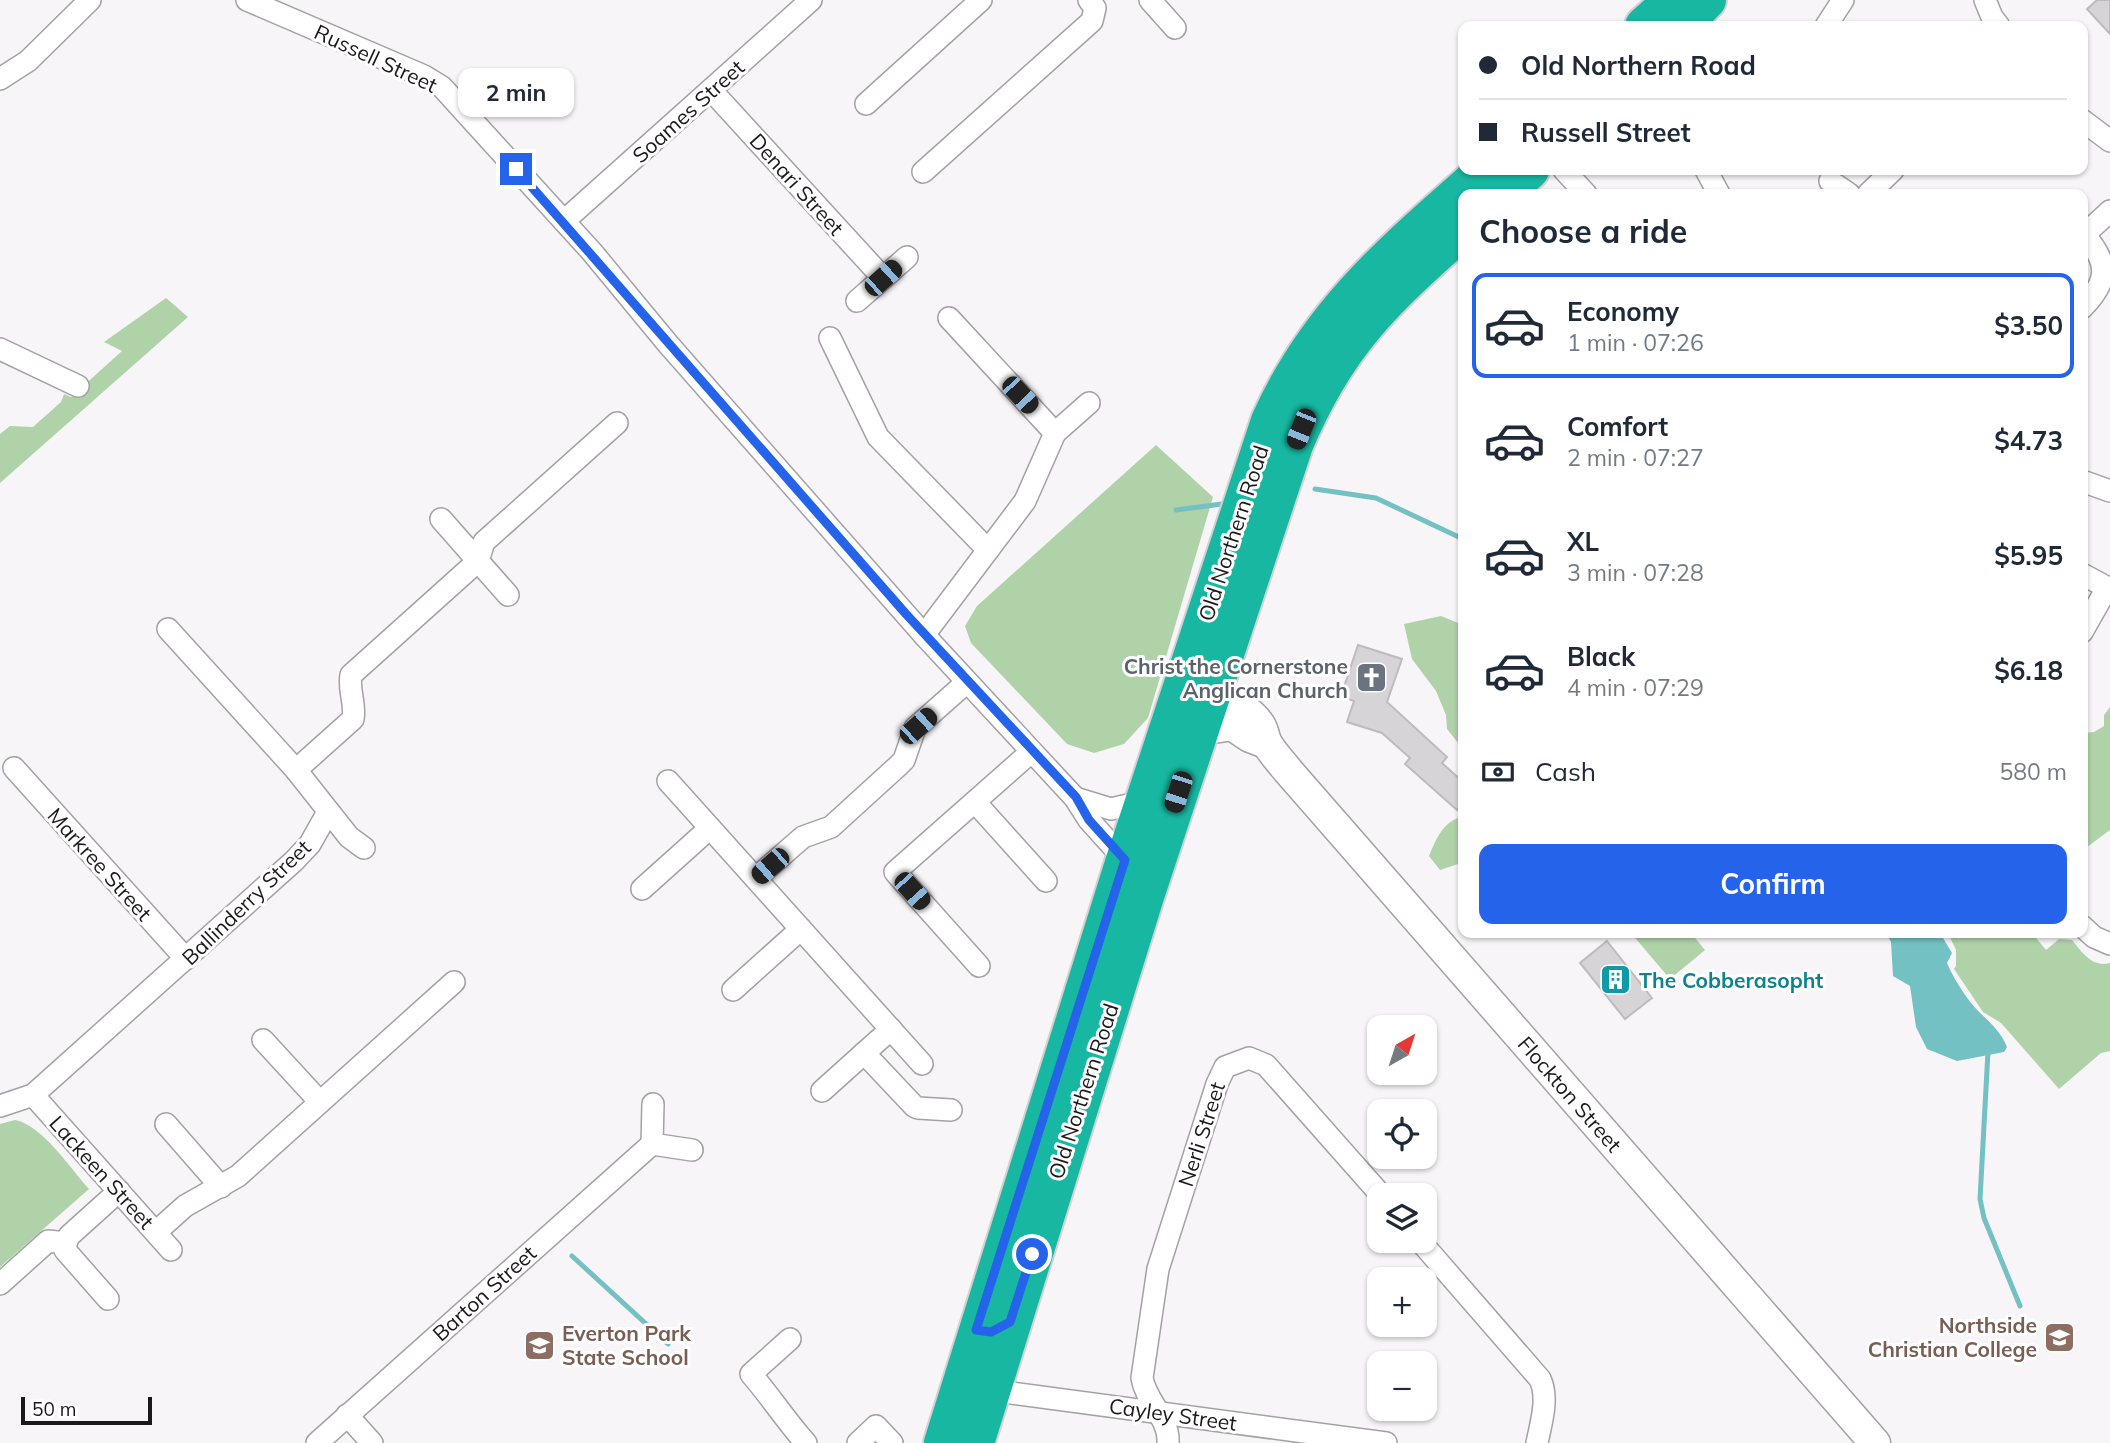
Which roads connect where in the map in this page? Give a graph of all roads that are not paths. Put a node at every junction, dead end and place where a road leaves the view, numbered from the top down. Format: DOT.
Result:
graph roads {
  1 [pos="90,0"];
  2 [pos="247,0"];
  3 [pos="811,0"];
  4 [pos="981,0"];
  5 [pos="1088,0"];
  6 [pos="1150,0"];
  7 [pos="1673,0"];
  8 [pos="1707,0"];
  9 [pos="1843,0"];
  10 [pos="1985,0"];
  11 [pos="1650,21"];
  12 [pos="1686,21"];
  13 [pos="1829,21"];
  14 [pos="1995,21"];
  15 [pos="1175,28"];
  16 [pos="0,79"];
  17 [pos="711,90"];
  18 [pos="866,104"];
  19 [pos="2088,124"];
  20 [pos="2110,141"];
  21 [pos="923,173"];
  22 [pos="1480,175"];
  23 [pos="1524,175"];
  24 [pos="1569,175"];
  25 [pos="1888,175"];
  26 [pos="1830,181"];
  27 [pos="1464,189"];
  28 [pos="1509,189"];
  29 [pos="1581,189"];
  30 [pos="1842,189"];
  31 [pos="1873,189"];
  32 [pos="1458,195"];
  33 [pos="2110,211"];
  34 [pos="564,221"];
  35 [pos="2088,230"];
  36 [pos="1458,235"];
  37 [pos="2088,238"];
  38 [pos="907,257"];
  39 [pos="883,278"];
  40 [pos="857,301"];
  41 [pos="2088,302"];
  42 [pos="949,318"];
  43 [pos="830,338"];
  44 [pos="0,349"];
  45 [pos="78,386"];
  46 [pos="1089,403"];
  47 [pos="617,423"];
  48 [pos="1055,433"];
  49 [pos="2088,483"];
  50 [pos="2110,491"];
  51 [pos="441,519"];
  52 [pos="988,550"];
  53 [pos="478,561"];
  54 [pos="2088,578"];
  55 [pos="2108,588"];
  56 [pos="508,594"];
  57 [pos="2088,622"];
  58 [pos="168,629"];
  59 [pos="924,635"];
  60 [pos="967,682"];
  61 [pos="1193,720"];
  62 [pos="1031,751"];
  63 [pos="14,768"];
  64 [pos="296,770"];
  65 [pos="668,781"];
  66 [pos="1076,797"];
  67 [pos="1145,801"];
  68 [pos="975,802"];
  69 [pos="328,812"];
  70 [pos="710,828"];
  71 [pos="364,848"];
  72 [pos="1125,860"];
  73 [pos="756,878"];
  74 [pos="1046,881"];
  75 [pos="642,889"];
  76 [pos="801,929"];
  77 [pos="2088,932"];
  78 [pos="2110,944"];
  79 [pos="186,959"];
  80 [pos="979,966"];
  81 [pos="454,982"];
  82 [pos="733,990"];
  83 [pos="891,1029"];
  84 [pos="263,1040"];
  85 [pos="863,1054"];
  86 [pos="922,1064"];
  87 [pos="822,1091"];
  88 [pos="33,1095"];
  89 [pos="320,1102"];
  90 [pos="653,1104"];
  91 [pos="0,1106"];
  92 [pos="951,1110"];
  93 [pos="166,1124"];
  94 [pos="652,1144"];
  95 [pos="692,1150"];
  96 [pos="1370,1183"];
  97 [pos="221,1187"];
  98 [pos="119,1191"];
  99 [pos="156,1232"];
  100 [pos="66,1243"];
  101 [pos="171,1250"];
  102 [pos="1430,1253"];
  103 [pos="0,1284"];
  104 [pos="108,1299"];
  105 [pos="993,1326"];
  106 [pos="790,1339"];
  107 [pos="976,1385"];
  108 [pos="1158,1412"];
  109 [pos="347,1416"];
  110 [pos="1873,1442"];
  111 [pos="317,1443"];
  112 [pos="372,1443"];
  113 [pos="806,1443"];
  114 [pos="858,1443"];
  115 [pos="892,1443"];
  116 [pos="943,1443"];
  117 [pos="975,1443"];
  118 [pos="1168,1443"];
  119 [pos="1386,1443"];
  120 [pos="1537,1443"];
  1 -- 16 [label="street"];
  2 -- 34 [label="street, Russell Street"];
  3 -- 17 [label="street, Soames Street"];
  4 -- 18 [label="street"];
  5 -- 21 [label="street"];
  6 -- 15 [label="street"];
  7 -- 11 [label="highway"];
  8 -- 12 [label="highway"];
  9 -- 13 [label="street"];
  10 -- 14 [label="street"];
  17 -- 34 [label="street, Soames Street"];
  17 -- 39 [label="street, Denari Street"];
  19 -- 20 [label="street"];
  22 -- 27 [label="highway, Old Northern Road"];
  23 -- 28 [label="highway"];
  24 -- 29 [label="street"];
  25 -- 31 [label="street"];
  26 -- 30 [label="street"];
  32 -- 61 [label="highway, Old Northern Road"];
  33 -- 35 [label="street"];
  34 -- 59 [label="street, Russell Street"];
  36 -- 61 [label="highway, Old Northern Road"];
  37 -- 41 [label="street"];
  38 -- 39 [label="street"];
  39 -- 40 [label="street"];
  42 -- 48 [label="street"];
  43 -- 52 [label="street"];
  44 -- 45 [label="street"];
  46 -- 48 [label="street"];
  47 -- 53 [label="street"];
  48 -- 52 [label="street"];
  49 -- 50 [label="street"];
  51 -- 53 [label="street"];
  52 -- 59 [label="street"];
  53 -- 56 [label="street"];
  53 -- 64 [label="street"];
  54 -- 55 [label="street"];
  55 -- 57 [label="street"];
  58 -- 64 [label="street"];
  59 -- 60 [label="street, Russell Street"];
  60 -- 62 [label="street, Russell Street"];
  60 -- 73 [label="street"];
  61 -- 67 [label="highway, Old Northern Road"];
  61 -- 105 [label="highway, Old Northern Road"];
  61 -- 110 [label="street, Flockton Street"];
  62 -- 66 [label="street, Russell Street"];
  62 -- 68 [label="street"];
  63 -- 79 [label="street, Markree Street"];
  64 -- 69 [label="street"];
  65 -- 70 [label="street"];
  66 -- 67 [label="street, Russell Street"];
  66 -- 72 [label="street, Russell Street"];
  67 -- 72 [label="highway, Old Northern Road"];
  68 -- 74 [label="street"];
  68 -- 80 [label="street"];
  69 -- 71 [label="street"];
  69 -- 79 [label="street, Ballinderry Street"];
  70 -- 73 [label="street"];
  70 -- 75 [label="street"];
  72 -- 105 [label="highway, Old Northern Road"];
  73 -- 76 [label="street"];
  76 -- 82 [label="street"];
  76 -- 83 [label="street"];
  77 -- 78 [label="street"];
  79 -- 88 [label="street, Ballinderry Street"];
  81 -- 89 [label="street"];
  83 -- 85 [label="street"];
  83 -- 86 [label="street"];
  84 -- 89 [label="street"];
  85 -- 87 [label="street"];
  85 -- 92 [label="street"];
  88 -- 91 [label="street, Ballinderry Street"];
  88 -- 98 [label="street, Lackeen Street"];
  89 -- 97 [label="street"];
  90 -- 94 [label="street"];
  93 -- 97 [label="street"];
  94 -- 95 [label="street"];
  94 -- 109 [label="street, Barton Street"];
  96 -- 108 [label="street, Nerli Street"];
  97 -- 99 [label="street"];
  98 -- 99 [label="street, Lackeen Street"];
  98 -- 100 [label="street"];
  99 -- 101 [label="street, Lackeen Street"];
  100 -- 103 [label="street"];
  100 -- 104 [label="street"];
  102 -- 120 [label="street"];
  105 -- 107 [label="highway, Old Northern Road"];
  106 -- 113 [label="street"];
  107 -- 108 [label="street, Cayley Street"];
  107 -- 116 [label="highway, Old Northern Road"];
  107 -- 117 [label="highway, Old Northern Road"];
  108 -- 118 [label="street"];
  108 -- 119 [label="street, Cayley Street"];
  109 -- 111 [label="street, Barton Street"];
  109 -- 112 [label="street"];
  114 -- 115 [label="street"];
}
